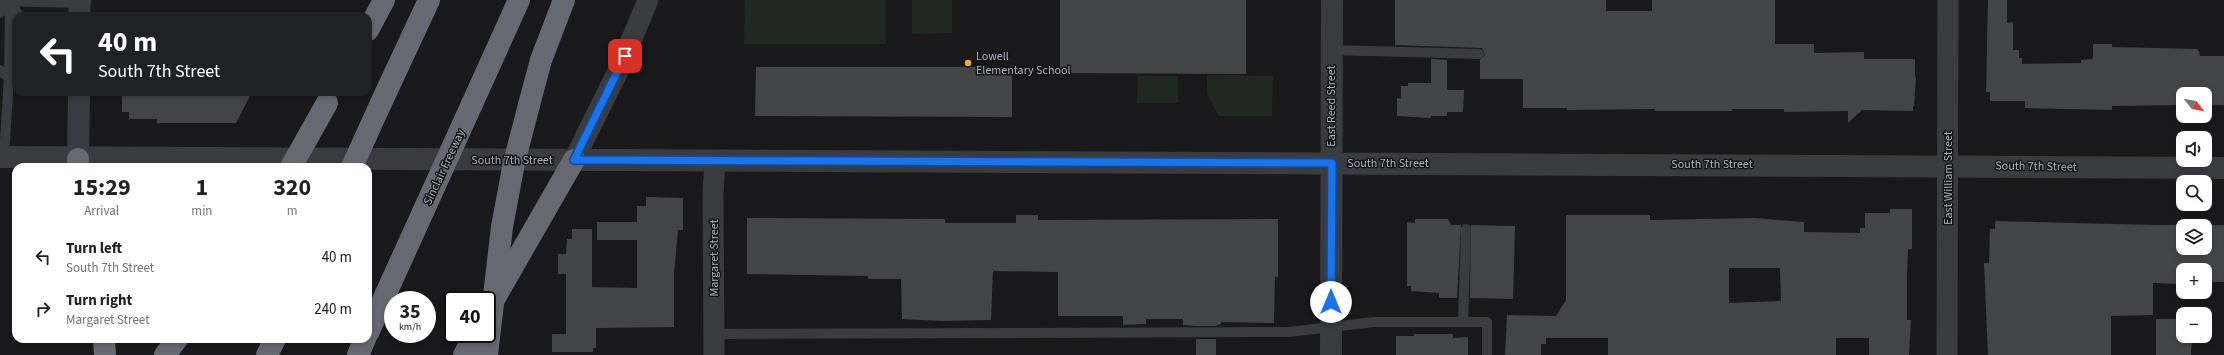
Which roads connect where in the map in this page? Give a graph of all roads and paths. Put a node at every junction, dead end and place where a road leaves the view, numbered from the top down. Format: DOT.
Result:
graph roads {
  1 [pos="384,0"];
  2 [pos="429,0"];
  3 [pos="519,0"];
  4 [pos="564,0"];
  5 [pos="648,0"];
  6 [pos="1332,0"];
  7 [pos="1948,0"];
  8 [pos="5,1"];
  9 [pos="79,6"];
  10 [pos="15,12"];
  11 [pos="0,13"];
  12 [pos="372,22"];
  13 [pos="1331,50"];
  14 [pos="1479,54"];
  15 [pos="0,70"];
  16 [pos="12,78"];
  17 [pos="79,96"];
  18 [pos="331,98"];
  19 [pos="2,157"];
  20 [pos="574,160"];
  21 [pos="715,161"];
  22 [pos="78,163"];
  23 [pos="293,163"];
  24 [pos="354,163"];
  25 [pos="1332,163"];
  26 [pos="1949,166"];
  27 [pos="2224,168"];
  28 [pos="1466,229"];
  29 [pos="496,297"];
  30 [pos="1463,322"];
  31 [pos="372,324"];
  32 [pos="1331,328"];
  33 [pos="714,334"];
  34 [pos="104,343"];
  35 [pos="174,343"];
  36 [pos="273,343"];
  37 [pos="363,343"];
  38 [pos="471,343"];
  39 [pos="105,355"];
  40 [pos="165,355"];
  41 [pos="267,355"];
  42 [pos="358,355"];
  43 [pos="464,355"];
  44 [pos="487,355"];
  45 [pos="714,355"];
  46 [pos="1331,355"];
  47 [pos="1487,355"];
  48 [pos="1947,355"];
  1 -- 12 [label="highway"];
  2 -- 24 [label="highway, bridge"];
  3 -- 31 [label="highway, Sinclair Freeway, bridge"];
  4 -- 44 [label="highway, bridge"];
  5 -- 20 [label="street"];
  6 -- 13 [label="street, East Reed Street"];
  7 -- 26 [label="street, East William Street"];
  8 -- 9 [label="lane"];
  8 -- 10 [label="lane"];
  8 -- 11 [label="lane"];
  8 -- 16 [label="lane"];
  13 -- 14 [label="lane"];
  13 -- 25 [label="street, East Reed Street"];
  15 -- 16 [label="lane"];
  16 -- 19 [label="lane"];
  17 -- 22 [label="street"];
  18 -- 23 [label="highway, bridge"];
  19 -- 22 [label="street, South 7th Street"];
  20 -- 21 [label="street, South 7th Street"];
  20 -- 22 [label="street, South 7th Street"];
  20 -- 29 [label="highway"];
  21 -- 25 [label="street, South 7th Street"];
  21 -- 33 [label="street, Margaret Street"];
  25 -- 26 [label="street, South 7th Street"];
  25 -- 32 [label="street, East Reed Street"];
  26 -- 27 [label="street, South 7th Street"];
  26 -- 48 [label="street, East William Street"];
  28 -- 30 [label="lane"];
  30 -- 32 [label="lane"];
  30 -- 47 [label="lane"];
  32 -- 33 [label="lane"];
  32 -- 46 [label="street, East Reed Street"];
  33 -- 45 [label="street, Margaret Street"];
  34 -- 39 [label="highway"];
  35 -- 40 [label="highway"];
  36 -- 41 [label="highway"];
  37 -- 42 [label="highway"];
  38 -- 43 [label="highway"];
}
